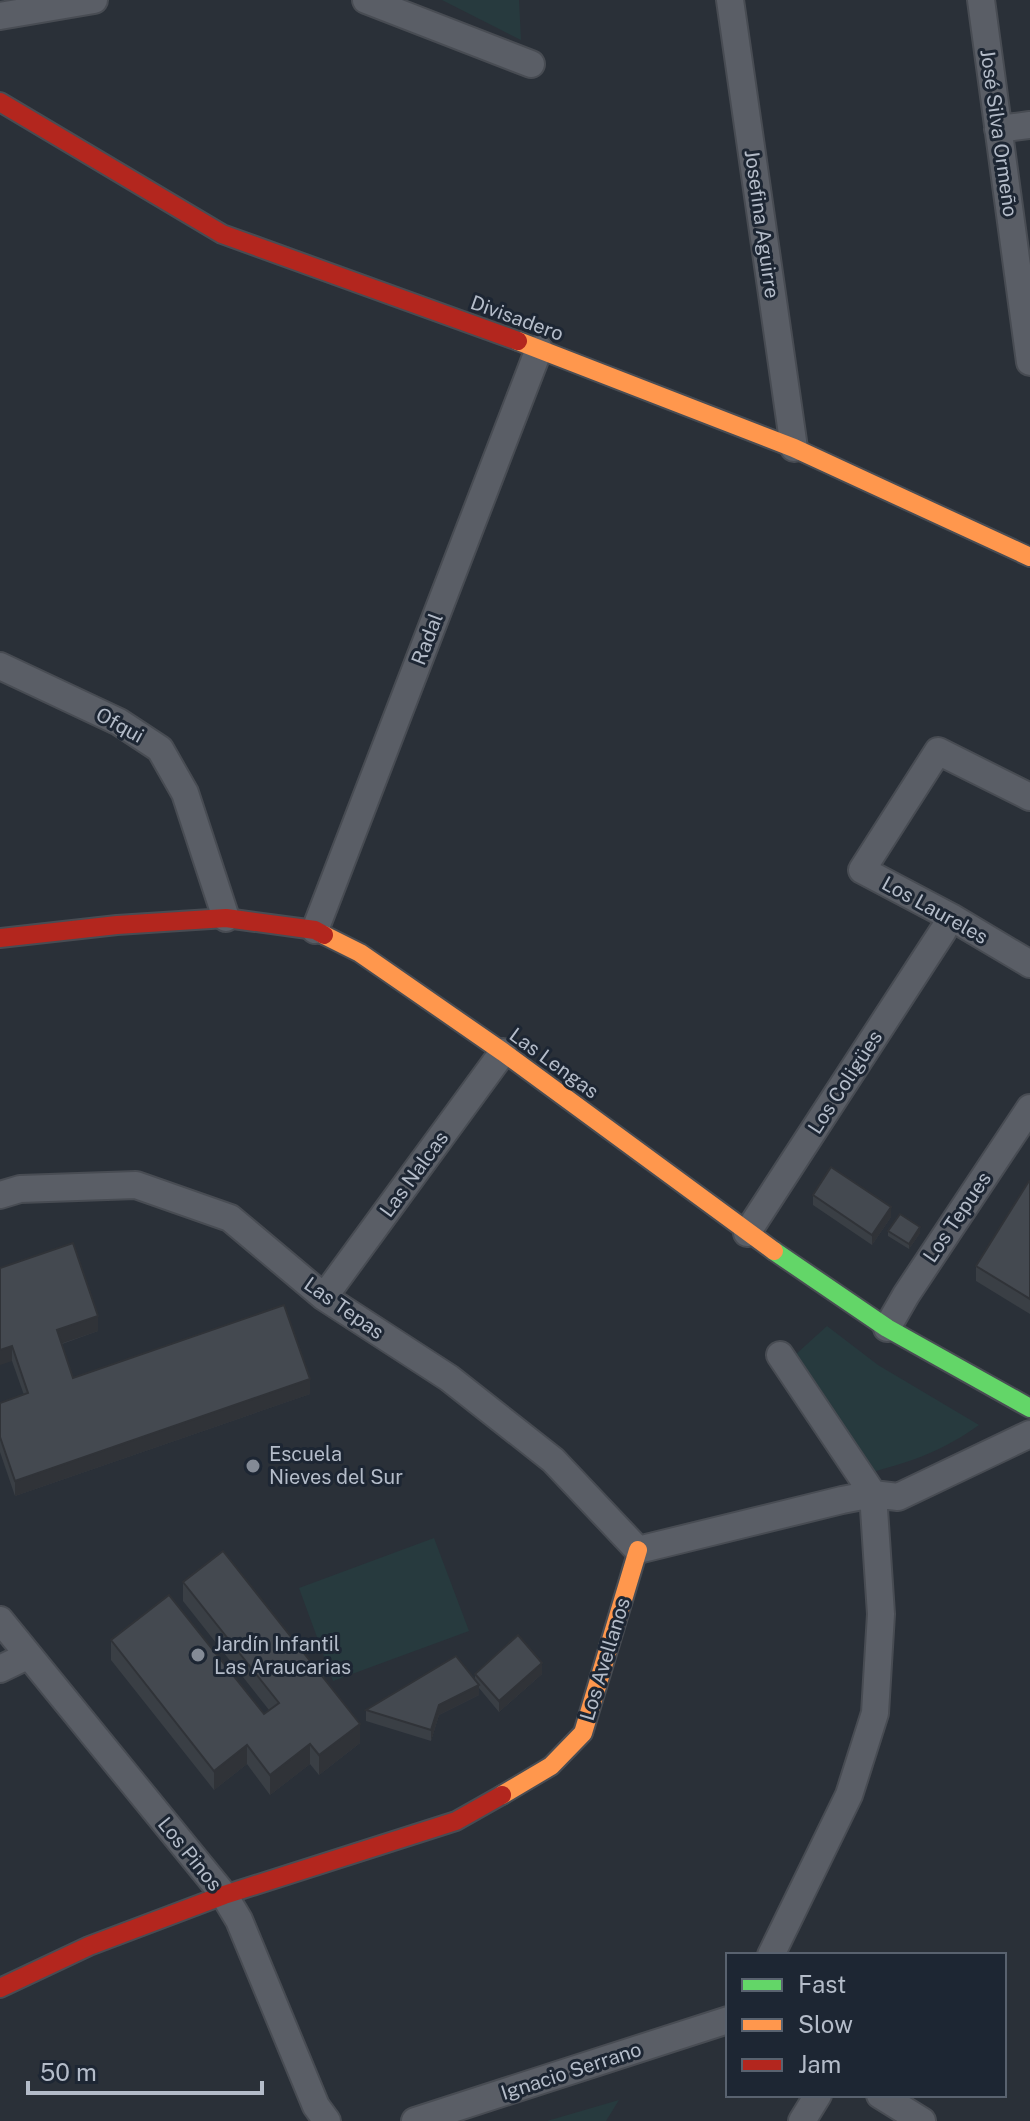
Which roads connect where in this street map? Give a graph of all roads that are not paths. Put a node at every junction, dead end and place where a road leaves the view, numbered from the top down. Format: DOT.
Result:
graph roads {
  1 [pos="94,0"];
  2 [pos="366,0"];
  3 [pos="730,0"];
  4 [pos="981,0"];
  5 [pos="0,16"];
  6 [pos="531,64"];
  7 [pos="0,102"];
  8 [pos="1030,125"];
  9 [pos="998,129"];
  10 [pos="539,349"];
  11 [pos="1030,362"];
  12 [pos="794,448"];
  13 [pos="1030,557"];
  14 [pos="0,666"];
  15 [pos="1030,797"];
  16 [pos="226,918"];
  17 [pos="315,930"];
  18 [pos="943,931"];
  19 [pos="0,938"];
  20 [pos="1030,964"];
  21 [pos="503,1052"];
  22 [pos="1030,1108"];
  23 [pos="0,1195"];
  24 [pos="747,1233"];
  25 [pos="324,1297"];
  26 [pos="887,1328"];
  27 [pos="780,1355"];
  28 [pos="1030,1408"];
  29 [pos="1030,1434"];
  30 [pos="873,1494"];
  31 [pos="638,1550"];
  32 [pos="0,1620"];
  33 [pos="27,1656"];
  34 [pos="0,1669"];
  35 [pos="224,1895"];
  36 [pos="772,1953"];
  37 [pos="0,1988"];
  38 [pos="726,2021"];
  39 [pos="817,2097"];
  40 [pos="883,2097"];
  41 [pos="327,2121"];
  42 [pos="415,2121"];
  43 [pos="802,2121"];
  44 [pos="922,2121"];
  1 -- 5 [label="street"];
  2 -- 6 [label="street"];
  3 -- 12 [label="street, Josefina Aguirre"];
  4 -- 9 [label="street, José Silva Ormeño"];
  7 -- 10 [label="street, Divisadero"];
  8 -- 9 [label="street"];
  9 -- 11 [label="street, José Silva Ormeño"];
  10 -- 12 [label="street, Divisadero"];
  10 -- 17 [label="street, Radal"];
  12 -- 13 [label="street, Divisadero"];
  14 -- 16 [label="street, Ofqui"];
  15 -- 20 [label="street, Los Laureles"];
  16 -- 17 [label="street, Las Lengas"];
  16 -- 19 [label="street, Las Lengas"];
  17 -- 21 [label="street, Las Lengas"];
  18 -- 24 [label="street, Los Coligües"];
  21 -- 24 [label="street, Las Lengas"];
  21 -- 25 [label="street, Las Nalcas"];
  22 -- 26 [label="street, Los Tepues"];
  23 -- 25 [label="street, Las Tepas"];
  24 -- 26 [label="street, Las Lengas"];
  25 -- 31 [label="street, Las Tepas"];
  26 -- 28 [label="street, Las Lengas"];
  27 -- 30 [label="street"];
  29 -- 30 [label="street"];
  30 -- 31 [label="street"];
  30 -- 36 [label="street"];
  31 -- 35 [label="street, Los Avellanos"];
  32 -- 33 [label="street, Los Pinos"];
  33 -- 34 [label="street"];
  33 -- 35 [label="street, Los Pinos"];
  35 -- 37 [label="street, Los Avellanos"];
  35 -- 41 [label="street, Los Pinos"];
  38 -- 42 [label="street, Ignacio Serrano"];
  39 -- 43 [label="street"];
  40 -- 44 [label="street"];
}
